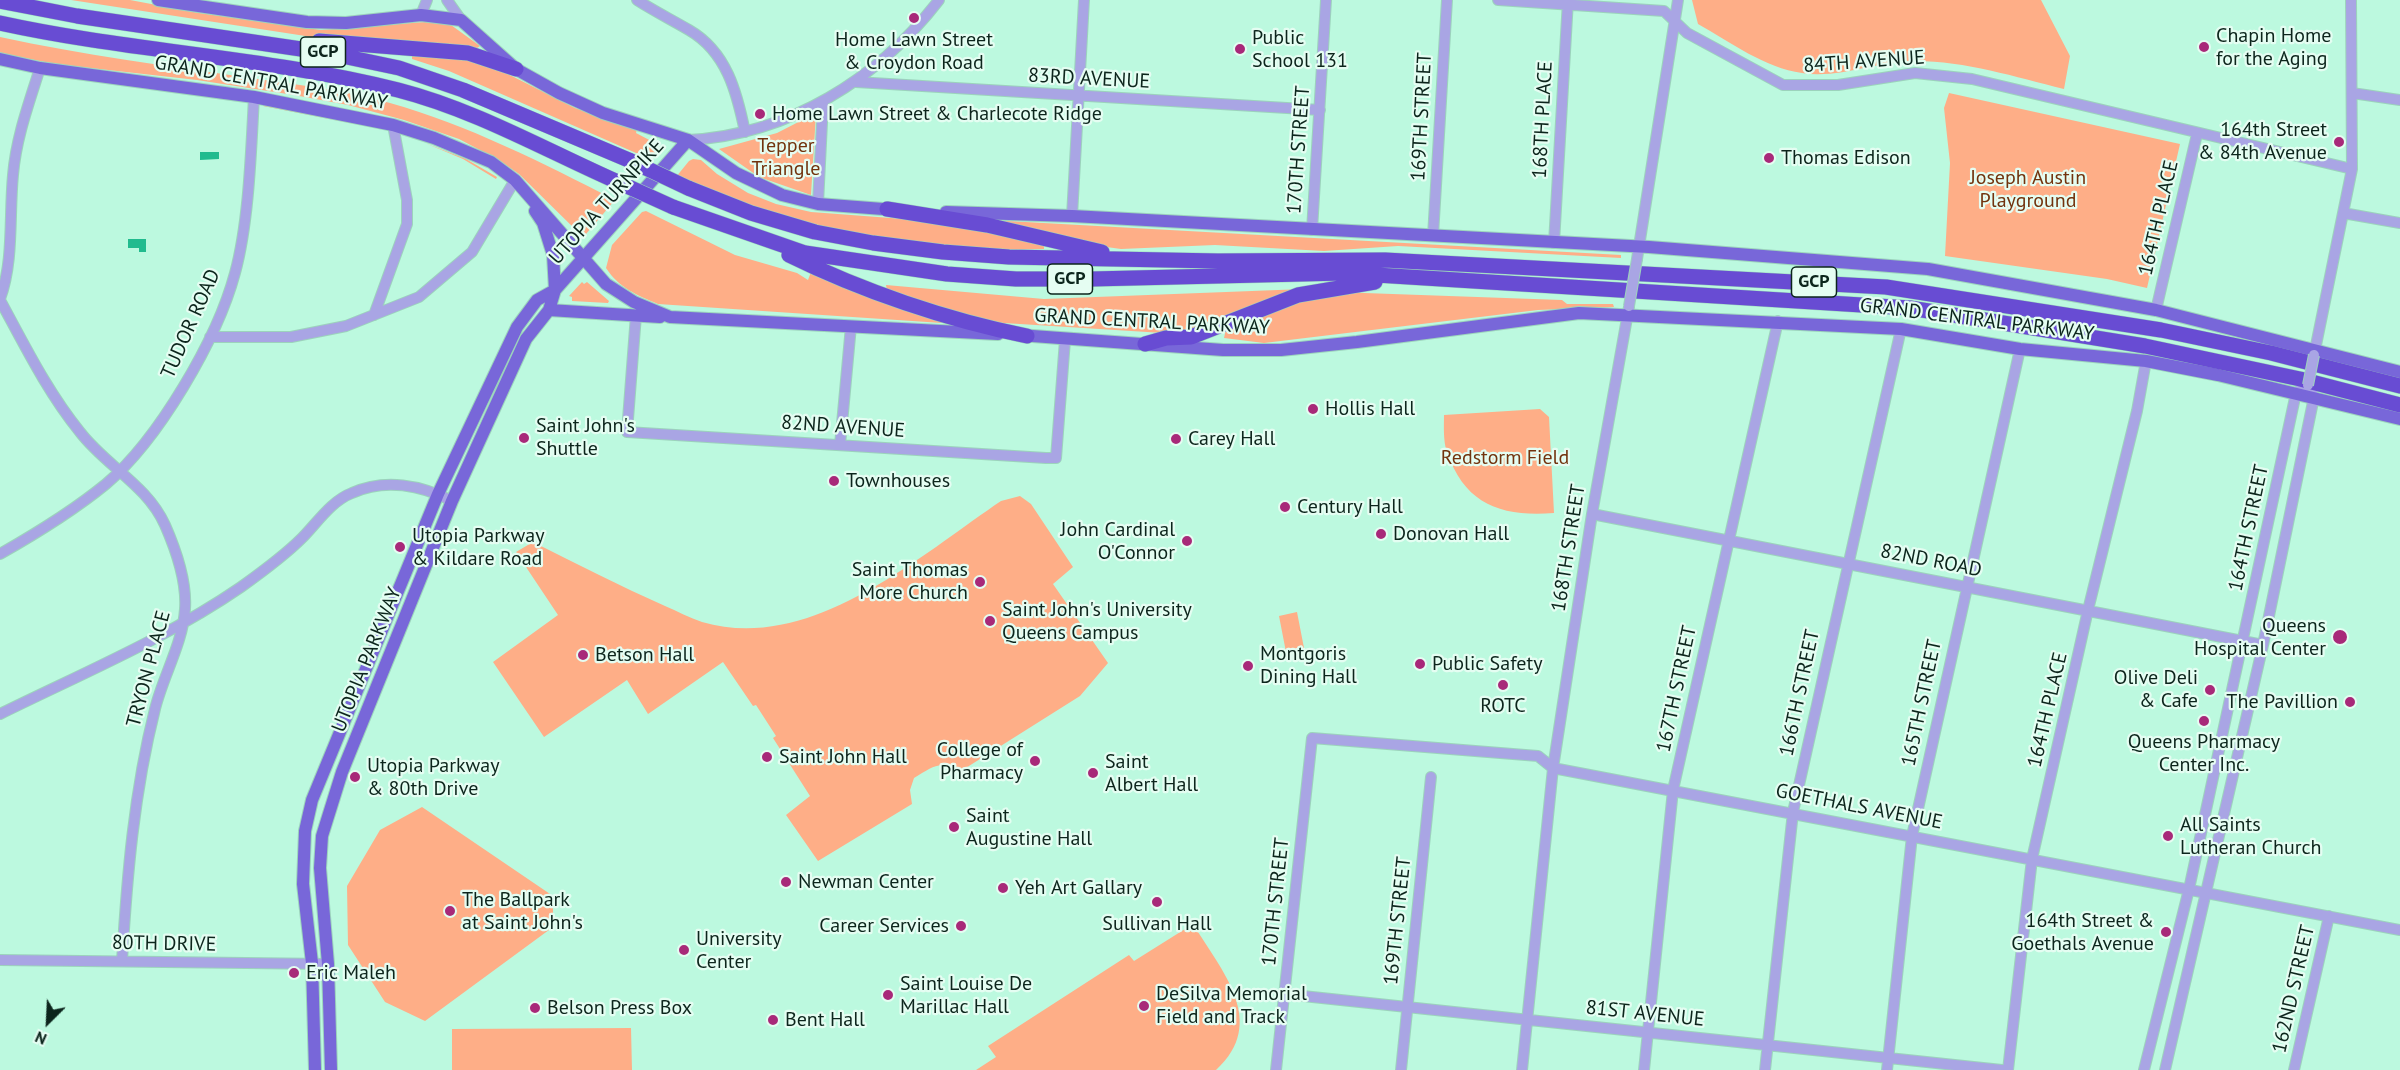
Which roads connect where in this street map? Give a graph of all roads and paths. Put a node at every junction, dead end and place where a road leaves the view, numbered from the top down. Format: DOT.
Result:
graph roads {
  1 [pos="158,0"];
  2 [pos="428,0"];
  3 [pos="447,0"];
  4 [pos="637,0"];
  5 [pos="939,0"];
  6 [pos="1084,0"];
  7 [pos="1326,0"];
  8 [pos="1447,0"];
  9 [pos="1498,0"];
  10 [pos="1678,0"];
  11 [pos="2351,0"];
  12 [pos="0,1"];
  13 [pos="1568,2"];
  14 [pos="421,15"];
  15 [pos="461,20"];
  16 [pos="1674,22"];
  17 [pos="0,23"];
  18 [pos="136,25"];
  19 [pos="0,59"];
  20 [pos="40,68"];
  21 [pos="516,69"];
  22 [pos="856,82"];
  23 [pos="2352,93"];
  24 [pos="1079,96"];
  25 [pos="254,97"];
  26 [pos="2400,100"];
  27 [pos="823,102"];
  28 [pos="1320,110"];
  29 [pos="393,125"];
  30 [pos="745,132"];
  31 [pos="2197,134"];
  32 [pos="688,140"];
  33 [pos="2352,169"];
  34 [pos="514,180"];
  35 [pos="818,204"];
  36 [pos="887,209"];
  37 [pos="2343,213"];
  38 [pos="1072,216"];
  39 [pos="2400,223"];
  40 [pos="1312,230"];
  41 [pos="743,233"];
  42 [pos="1433,236"];
  43 [pos="1554,243"];
  44 [pos="1637,253"];
  45 [pos="584,257"];
  46 [pos="1134,258"];
  47 [pos="1402,279"];
  48 [pos="555,290"];
  49 [pos="0,299"];
  50 [pos="549,310"];
  51 [pos="2156,310"];
  52 [pos="1628,312"];
  53 [pos="374,315"];
  54 [pos="636,315"];
  55 [pos="670,317"];
  56 [pos="1778,321"];
  57 [pos="851,326"];
  58 [pos="1901,329"];
  59 [pos="1027,336"];
  60 [pos="210,337"];
  61 [pos="1065,340"];
  62 [pos="1145,344"];
  63 [pos="2020,349"];
  64 [pos="2315,352"];
  65 [pos="2146,361"];
  66 [pos="2400,372"];
  67 [pos="2308,386"];
  68 [pos="2400,386"];
  69 [pos="2296,393"];
  70 [pos="2314,397"];
  71 [pos="2400,405"];
  72 [pos="2400,419"];
  73 [pos="840,445"];
  74 [pos="119,470"];
  75 [pos="438,494"];
  76 [pos="452,501"];
  77 [pos="1592,514"];
  78 [pos="1728,540"];
  79 [pos="0,554"];
  80 [pos="1847,563"];
  81 [pos="1966,586"];
  82 [pos="2088,610"];
  83 [pos="182,623"];
  84 [pos="2243,641"];
  85 [pos="2263,645"];
  86 [pos="0,714"];
  87 [pos="1312,738"];
  88 [pos="1552,768"];
  89 [pos="1431,777"];
  90 [pos="1673,790"];
  91 [pos="1792,812"];
  92 [pos="1912,836"];
  93 [pos="2032,859"];
  94 [pos="2189,889"];
  95 [pos="2207,892"];
  96 [pos="2329,916"];
  97 [pos="2400,930"];
  98 [pos="0,960"];
  99 [pos="122,961"];
  100 [pos="312,963"];
  101 [pos="328,963"];
  102 [pos="1284,994"];
  103 [pos="1407,1007"];
  104 [pos="1528,1020"];
  105 [pos="1647,1032"];
  106 [pos="1768,1045"];
  107 [pos="1888,1058"];
  108 [pos="315,1070"];
  109 [pos="331,1070"];
  110 [pos="1276,1070"];
  111 [pos="1401,1070"];
  112 [pos="1522,1070"];
  113 [pos="1644,1070"];
  114 [pos="1765,1070"];
  115 [pos="1887,1070"];
  116 [pos="2002,1070"];
  117 [pos="2008,1070"];
  118 [pos="2144,1070"];
  119 [pos="2165,1070"];
  120 [pos="2294,1070"];
  1 -- 14 [label="main road"];
  2 -- 14 [label="street"];
  3 -- 15 [label="street"];
  4 -- 30 [label="street"];
  5 -- 22 [label="street"];
  6 -- 24 [label="street"];
  7 -- 28 [label="street, 170TH STREET"];
  8 -- 42 [label="street, 169TH STREET"];
  9 -- 13 [label="street, 84TH AVENUE"];
  10 -- 16 [label="street, 168TH STREET"];
  11 -- 23 [label="street"];
  12 -- 18 [label="highway, GRAND CENTRAL PARKWAY / GCP"];
  13 -- 16 [label="street, 84TH AVENUE"];
  13 -- 43 [label="street, 168TH PLACE"];
  14 -- 15 [label="main road"];
  15 -- 21 [label="main road, GRAND CENTRAL PARKWAY"];
  16 -- 31 [label="street, 84TH AVENUE"];
  16 -- 44 [label="street, 168TH STREET"];
  17 -- 41 [label="highway, GRAND CENTRAL PARKWAY / GCP, bridge"];
  18 -- 21 [label="highway"];
  18 -- 46 [label="highway, GRAND CENTRAL PARKWAY / GCP, bridge"];
  19 -- 20 [label="main road, GRAND CENTRAL PARKWAY"];
  20 -- 25 [label="main road, GRAND CENTRAL PARKWAY"];
  20 -- 49 [label="street"];
  21 -- 32 [label="main road, GRAND CENTRAL PARKWAY"];
  22 -- 24 [label="street, 83RD AVENUE"];
  22 -- 27 [label="street"];
  23 -- 26 [label="street"];
  23 -- 33 [label="street"];
  24 -- 28 [label="street, 83RD AVENUE"];
  24 -- 38 [label="street"];
  25 -- 29 [label="main road, GRAND CENTRAL PARKWAY"];
  25 -- 60 [label="street, TUDOR ROAD"];
  27 -- 30 [label="street"];
  27 -- 35 [label="street"];
  28 -- 40 [label="street, 170TH STREET"];
  29 -- 34 [label="main road, GRAND CENTRAL PARKWAY"];
  29 -- 53 [label="street"];
  30 -- 32 [label="street"];
  31 -- 33 [label="street, 84TH AVENUE"];
  31 -- 51 [label="street, 164TH PLACE"];
  32 -- 35 [label="main road, GRAND CENTRAL PARKWAY"];
  32 -- 45 [label="main road, UTOPIA TURNPIKE"];
  33 -- 37 [label="street"];
  34 -- 45 [label="main road, GRAND CENTRAL PARKWAY"];
  34 -- 48 [label="main road"];
  34 -- 53 [label="street"];
  35 -- 36 [label="main road, GRAND CENTRAL PARKWAY"];
  36 -- 38 [label="main road, GRAND CENTRAL PARKWAY"];
  36 -- 46 [label="highway"];
  37 -- 39 [label="street"];
  37 -- 64 [label="street"];
  38 -- 40 [label="main road, GRAND CENTRAL PARKWAY"];
  40 -- 42 [label="main road, GRAND CENTRAL PARKWAY"];
  41 -- 47 [label="highway, GRAND CENTRAL PARKWAY / GCP"];
  41 -- 59 [label="highway"];
  42 -- 43 [label="main road, GRAND CENTRAL PARKWAY"];
  43 -- 44 [label="main road, GRAND CENTRAL PARKWAY"];
  44 -- 51 [label="main road, GRAND CENTRAL PARKWAY"];
  44 -- 52 [label="street, 168TH STREET, bridge"];
  45 -- 48 [label="main road, UTOPIA TURNPIKE"];
  45 -- 55 [label="main road, GRAND CENTRAL PARKWAY"];
  46 -- 68 [label="highway, GRAND CENTRAL PARKWAY / GCP"];
  47 -- 62 [label="highway"];
  47 -- 71 [label="highway, GRAND CENTRAL PARKWAY / GCP"];
  48 -- 50 [label="main road, UTOPIA PARKWAY"];
  48 -- 75 [label="main road, UTOPIA PARKWAY"];
  49 -- 74 [label="street, TRYON PLACE"];
  50 -- 54 [label="main road"];
  50 -- 76 [label="main road, UTOPIA PARKWAY"];
  51 -- 64 [label="main road, GRAND CENTRAL PARKWAY"];
  52 -- 56 [label="main road, GRAND CENTRAL PARKWAY"];
  52 -- 62 [label="main road, GRAND CENTRAL PARKWAY"];
  52 -- 77 [label="street, 168TH STREET"];
  53 -- 60 [label="street"];
  54 -- 55 [label="main road"];
  54 -- 73 [label="street, 82ND AVENUE"];
  55 -- 57 [label="main road, GRAND CENTRAL PARKWAY"];
  56 -- 58 [label="main road, GRAND CENTRAL PARKWAY"];
  56 -- 78 [label="street, 167TH STREET"];
  57 -- 59 [label="main road, GRAND CENTRAL PARKWAY"];
  57 -- 73 [label="street"];
  58 -- 63 [label="main road, GRAND CENTRAL PARKWAY"];
  58 -- 80 [label="street, 166TH STREET"];
  59 -- 61 [label="main road, GRAND CENTRAL PARKWAY"];
  60 -- 74 [label="street, TUDOR ROAD"];
  61 -- 62 [label="main road, GRAND CENTRAL PARKWAY"];
  61 -- 73 [label="street, 82ND AVENUE"];
  63 -- 65 [label="main road, GRAND CENTRAL PARKWAY"];
  63 -- 81 [label="street, 165TH STREET"];
  64 -- 66 [label="main road, GRAND CENTRAL PARKWAY"];
  64 -- 67 [label="street, bridge"];
  65 -- 69 [label="main road, GRAND CENTRAL PARKWAY"];
  65 -- 82 [label="street, 164TH PLACE"];
  67 -- 69 [label="street"];
  67 -- 70 [label="street"];
  69 -- 70 [label="main road, GRAND CENTRAL PARKWAY"];
  69 -- 84 [label="street, 164TH STREET"];
  70 -- 72 [label="main road, GRAND CENTRAL PARKWAY"];
  70 -- 85 [label="street, 164TH STREET"];
  74 -- 79 [label="street, TUDOR ROAD"];
  74 -- 83 [label="street, TRYON PLACE"];
  75 -- 76 [label="street"];
  75 -- 83 [label="street"];
  75 -- 100 [label="main road, UTOPIA PARKWAY"];
  76 -- 101 [label="main road, UTOPIA PARKWAY"];
  77 -- 78 [label="street, 82ND ROAD"];
  77 -- 88 [label="street, 168TH STREET"];
  78 -- 80 [label="street, 82ND ROAD"];
  78 -- 90 [label="street, 167TH STREET"];
  80 -- 81 [label="street, 82ND ROAD"];
  80 -- 91 [label="street, 166TH STREET"];
  81 -- 82 [label="street, 82ND ROAD"];
  81 -- 92 [label="street, 165TH STREET"];
  82 -- 84 [label="street, 82ND ROAD"];
  82 -- 93 [label="street, 164TH PLACE"];
  83 -- 86 [label="street"];
  83 -- 99 [label="street, TRYON PLACE"];
  84 -- 85 [label="street, 82ND ROAD"];
  84 -- 94 [label="street, 164TH STREET"];
  85 -- 95 [label="street, 164TH STREET"];
  87 -- 88 [label="street, GOETHALS AVENUE"];
  87 -- 102 [label="street, 170TH STREET"];
  88 -- 90 [label="street, GOETHALS AVENUE"];
  88 -- 104 [label="street, 168TH STREET"];
  89 -- 103 [label="street, 169TH STREET"];
  90 -- 91 [label="street, GOETHALS AVENUE"];
  90 -- 105 [label="street, 167TH STREET"];
  91 -- 92 [label="street, GOETHALS AVENUE"];
  91 -- 106 [label="street, 166TH STREET"];
  92 -- 93 [label="street, GOETHALS AVENUE"];
  92 -- 107 [label="street, 165TH STREET"];
  93 -- 94 [label="street, GOETHALS AVENUE"];
  93 -- 117 [label="street, 164TH PLACE"];
  94 -- 95 [label="street, GOETHALS AVENUE"];
  94 -- 118 [label="street, 164TH STREET"];
  95 -- 96 [label="street, GOETHALS AVENUE"];
  95 -- 119 [label="street, 164TH STREET"];
  96 -- 97 [label="street, GOETHALS AVENUE"];
  96 -- 120 [label="street, 162ND STREET"];
  98 -- 99 [label="street, 80TH DRIVE"];
  99 -- 100 [label="street, 80TH DRIVE"];
  100 -- 101 [label="street, 80TH DRIVE"];
  100 -- 108 [label="main road, UTOPIA PARKWAY"];
  101 -- 109 [label="main road, UTOPIA PARKWAY"];
  102 -- 103 [label="street, 81ST AVENUE"];
  102 -- 110 [label="street, 170TH STREET"];
  103 -- 104 [label="street, 81ST AVENUE"];
  103 -- 111 [label="street, 169TH STREET"];
  104 -- 105 [label="street, 81ST AVENUE"];
  104 -- 112 [label="street, 168TH STREET"];
  105 -- 106 [label="street, 81ST AVENUE"];
  105 -- 113 [label="street, 167TH STREET"];
  106 -- 107 [label="street, 81ST AVENUE"];
  106 -- 114 [label="street, 166TH STREET"];
  107 -- 115 [label="street, 165TH STREET"];
  107 -- 116 [label="street, 81ST AVENUE"];
}
